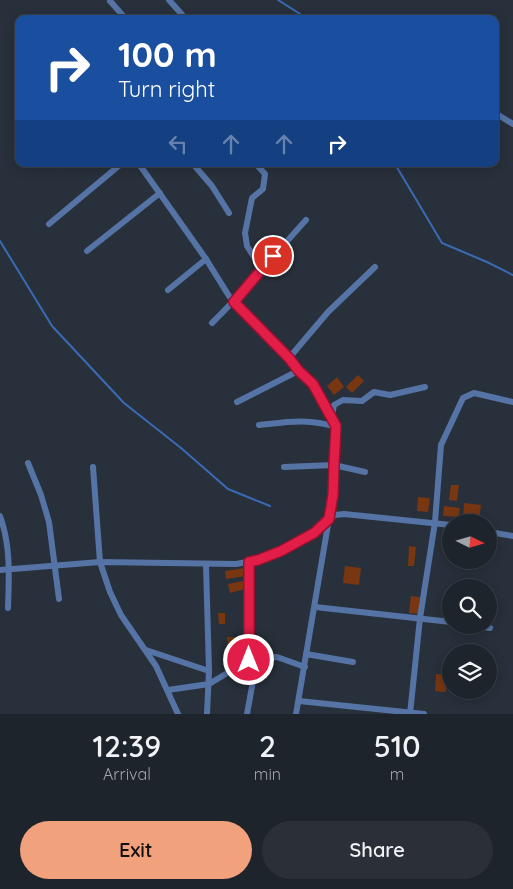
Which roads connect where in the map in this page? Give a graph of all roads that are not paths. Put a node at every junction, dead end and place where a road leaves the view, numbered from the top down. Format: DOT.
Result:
graph roads {
  1 [pos="169,0"];
  2 [pos="110,1"];
  3 [pos="122,15"];
  4 [pos="182,15"];
  5 [pos="499,115"];
  6 [pos="513,124"];
  7 [pos="117,167"];
  8 [pos="141,167"];
  9 [pos="196,167"];
  10 [pos="259,167"];
  11 [pos="160,193"];
  12 [pos="229,213"];
  13 [pos="306,220"];
  14 [pos="49,224"];
  15 [pos="87,251"];
  16 [pos="206,259"];
  17 [pos="375,267"];
  18 [pos="261,268"];
  19 [pos="168,290"];
  20 [pos="234,302"];
  21 [pos="212,323"];
  22 [pos="289,358"];
  23 [pos="298,370"];
  24 [pos="425,387"];
  25 [pos="237,402"];
  26 [pos="513,402"];
  27 [pos="332,416"];
  28 [pos="259,425"];
  29 [pos="336,426"];
  30 [pos="28,463"];
  31 [pos="334,465"];
  32 [pos="92,467"];
  33 [pos="284,467"];
  34 [pos="365,472"];
  35 [pos="0,516"];
  36 [pos="329,519"];
  37 [pos="435,522"];
  38 [pos="442,523"];
  39 [pos="498,534"];
  40 [pos="513,536"];
  41 [pos="100,562"];
  42 [pos="249,562"];
  43 [pos="206,565"];
  44 [pos="54,566"];
  45 [pos="9,569"];
  46 [pos="0,570"];
  47 [pos="59,599"];
  48 [pos="315,607"];
  49 [pos="8,608"];
  50 [pos="420,618"];
  51 [pos="442,621"];
  52 [pos="145,650"];
  53 [pos="306,654"];
  54 [pos="249,660"];
  55 [pos="352,662"];
  56 [pos="305,667"];
  57 [pos="209,671"];
  58 [pos="209,684"];
  59 [pos="168,690"];
  60 [pos="299,701"];
  61 [pos="410,713"];
  62 [pos="178,714"];
  63 [pos="207,714"];
  64 [pos="247,714"];
  65 [pos="296,714"];
  66 [pos="424,714"];
  1 -- 4 [label="street"];
  2 -- 3 [label="street"];
  5 -- 6 [label="street"];
  7 -- 14 [label="street"];
  8 -- 11 [label="street"];
  9 -- 12 [label="street"];
  10 -- 18 [label="street"];
  11 -- 15 [label="street"];
  11 -- 16 [label="street"];
  13 -- 18 [label="street"];
  16 -- 19 [label="street"];
  16 -- 20 [label="street"];
  17 -- 22 [label="street"];
  18 -- 20 [label="street"];
  20 -- 21 [label="street"];
  20 -- 22 [label="street"];
  22 -- 23 [label="street"];
  23 -- 25 [label="street"];
  23 -- 27 [label="street"];
  24 -- 27 [label="street"];
  26 -- 37 [label="street"];
  27 -- 29 [label="street"];
  28 -- 29 [label="street"];
  29 -- 31 [label="street"];
  30 -- 44 [label="street"];
  31 -- 33 [label="street"];
  31 -- 34 [label="street"];
  31 -- 36 [label="street"];
  32 -- 41 [label="street"];
  35 -- 45 [label="street"];
  36 -- 37 [label="street"];
  36 -- 42 [label="street"];
  36 -- 48 [label="street"];
  37 -- 38 [label="street"];
  37 -- 50 [label="street"];
  39 -- 40 [label="street"];
  41 -- 43 [label="street"];
  41 -- 44 [label="street"];
  41 -- 52 [label="street"];
  42 -- 43 [label="street"];
  42 -- 54 [label="street"];
  43 -- 57 [label="street"];
  44 -- 45 [label="street"];
  44 -- 47 [label="street"];
  45 -- 46 [label="street"];
  45 -- 49 [label="street"];
  48 -- 50 [label="street"];
  48 -- 53 [label="street"];
  50 -- 51 [label="street"];
  50 -- 61 [label="street"];
  52 -- 57 [label="street"];
  52 -- 59 [label="street"];
  53 -- 55 [label="street"];
  53 -- 56 [label="street"];
  54 -- 56 [label="street"];
  54 -- 58 [label="street"];
  54 -- 64 [label="street"];
  56 -- 60 [label="street"];
  57 -- 58 [label="street"];
  58 -- 59 [label="street"];
  58 -- 63 [label="street"];
  59 -- 62 [label="street"];
  60 -- 61 [label="street"];
  60 -- 65 [label="street"];
  61 -- 66 [label="street"];
}
